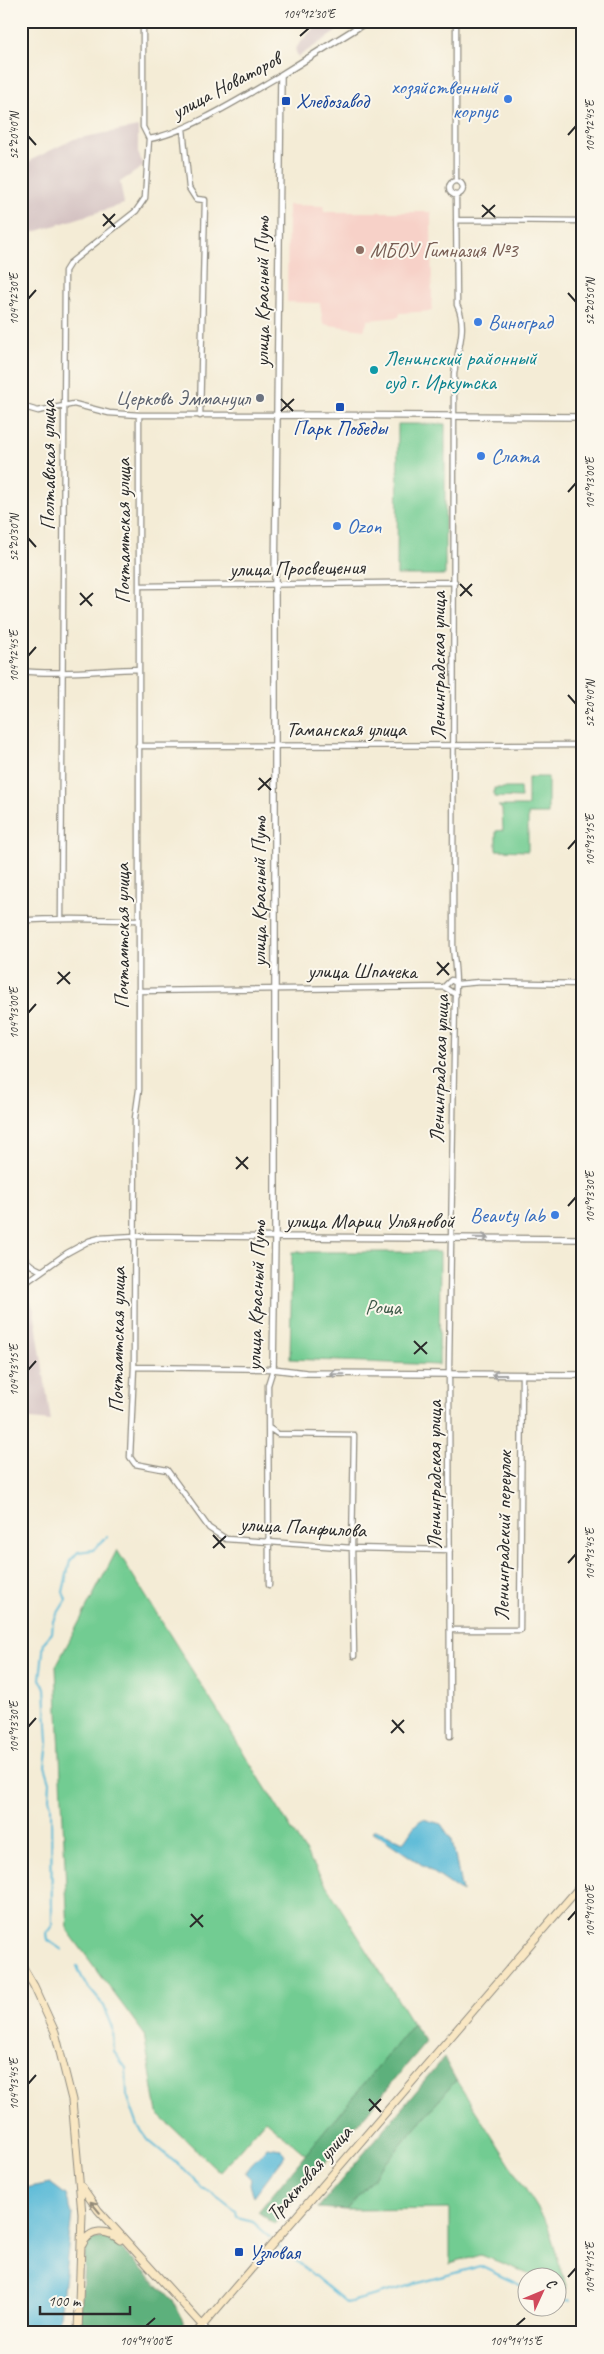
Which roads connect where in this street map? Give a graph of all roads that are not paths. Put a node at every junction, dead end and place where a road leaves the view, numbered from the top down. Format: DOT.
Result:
graph roads {
  1 [pos="143,21"];
  2 [pos="368,21"];
  3 [pos="456,21"];
  4 [pos="281,75"];
  5 [pos="182,128"];
  6 [pos="149,138"];
  7 [pos="456,181"];
  8 [pos="456,196"];
  9 [pos="456,220"];
  10 [pos="583,221"];
  11 [pos="21,406"];
  12 [pos="64,406"];
  13 [pos="139,415"];
  14 [pos="277,415"];
  15 [pos="200,416"];
  16 [pos="583,416"];
  17 [pos="455,417"];
  18 [pos="455,582"];
  19 [pos="275,584"];
  20 [pos="140,586"];
  21 [pos="138,669"];
  22 [pos="21,671"];
  23 [pos="64,671"];
  24 [pos="275,744"];
  25 [pos="455,745"];
  26 [pos="583,745"];
  27 [pos="138,746"];
  28 [pos="61,917"];
  29 [pos="139,920"];
  30 [pos="21,921"];
  31 [pos="458,984"];
  32 [pos="583,984"];
  33 [pos="444,987"];
  34 [pos="275,988"];
  35 [pos="138,990"];
  36 [pos="456,995"];
  37 [pos="21,1231"];
  38 [pos="135,1236"];
  39 [pos="275,1237"];
  40 [pos="452,1238"];
  41 [pos="583,1239"];
  42 [pos="42,1271"];
  43 [pos="21,1286"];
  44 [pos="134,1367"];
  45 [pos="273,1369"];
  46 [pos="450,1375"];
  47 [pos="522,1375"];
  48 [pos="583,1375"];
  49 [pos="269,1428"];
  50 [pos="130,1457"];
  51 [pos="270,1542"];
  52 [pos="352,1548"];
  53 [pos="450,1550"];
  54 [pos="270,1586"];
  55 [pos="450,1630"];
  56 [pos="354,1656"];
  57 [pos="450,1736"];
  58 [pos="583,1883"];
  59 [pos="21,1964"];
  60 [pos="79,2180"];
  61 [pos="81,2250"];
  62 [pos="139,2256"];
  63 [pos="202,2325"];
  64 [pos="78,2333"];
  65 [pos="196,2333"];
  66 [pos="209,2333"];
  1 -- 6 [label="street"];
  2 -- 4 [label="street, улица Новаторов"];
  3 -- 7 [label="street, Ленинградская улица"];
  4 -- 5 [label="street, улица Новаторов"];
  4 -- 14 [label="street, улица Красный Путь"];
  5 -- 6 [label="street, улица Новаторов"];
  5 -- 15 [label="street"];
  6 -- 12 [label="street, Полтавская улица"];
  7 -- 8 [label="street, Ленинградская улица"];
  7 -- 8 [label="street, Ленинградская улица"];
  8 -- 9 [label="street, Ленинградская улица"];
  9 -- 10 [label="street"];
  9 -- 17 [label="street, Ленинградская улица"];
  11 -- 12 [label="street"];
  12 -- 13 [label="street"];
  12 -- 23 [label="street, Полтавская улица"];
  13 -- 15 [label="street"];
  13 -- 20 [label="street, Почтамтская улица"];
  14 -- 15 [label="street"];
  14 -- 17 [label="street"];
  14 -- 19 [label="street, улица Красный Путь"];
  16 -- 17 [label="street"];
  17 -- 18 [label="street, Ленинградская улица"];
  18 -- 19 [label="street, улица Просвещения"];
  18 -- 25 [label="street, Ленинградская улица"];
  19 -- 20 [label="street, улица Просвещения"];
  19 -- 24 [label="street, улица Красный Путь"];
  20 -- 21 [label="street, Почтамтская улица"];
  21 -- 23 [label="street"];
  21 -- 27 [label="street, Почтамтская улица"];
  22 -- 23 [label="street"];
  23 -- 28 [label="street, Полтавская улица"];
  24 -- 25 [label="street, Таманская улица"];
  24 -- 27 [label="street, Таманская улица"];
  24 -- 34 [label="street, улица Красный Путь"];
  25 -- 26 [label="street, Таманская улица"];
  25 -- 31 [label="street, Ленинградская улица"];
  27 -- 29 [label="street, Почтамтская улица"];
  28 -- 29 [label="street"];
  28 -- 30 [label="street"];
  29 -- 35 [label="street, Почтамтская улица"];
  31 -- 32 [label="street, улица Шпачека"];
  31 -- 33 [label="street, улица Шпачека"];
  31 -- 36 [label="street, Ленинградская улица"];
  33 -- 34 [label="street, улица Шпачека"];
  33 -- 36 [label="street"];
  34 -- 35 [label="street, улица Шпачека"];
  34 -- 39 [label="street, улица Красный Путь"];
  35 -- 38 [label="street, Почтамтская улица"];
  36 -- 40 [label="street, Ленинградская улица"];
  37 -- 42 [label="street"];
  38 -- 39 [label="street, улица Марии Ульяновой"];
  38 -- 42 [label="street, улица Марии Ульяновой"];
  38 -- 44 [label="street, Почтамтская улица"];
  39 -- 40 [label="street, улица Марии Ульяновой"];
  39 -- 45 [label="street, улица Красный Путь"];
  40 -- 41 [label="street, улица Марии Ульяновой, one-way"];
  40 -- 46 [label="street, Ленинградская улица"];
  42 -- 43 [label="street, улица Марии Ульяновой"];
  44 -- 45 [label="street"];
  44 -- 50 [label="street, Почтамтская улица"];
  46 -- 45 [label="street, one-way"];
  45 -- 49 [label="street, улица Красный Путь"];
  47 -- 46 [label="street, one-way"];
  46 -- 53 [label="street, Ленинградская улица"];
  47 -- 48 [label="street"];
  47 -- 55 [label="street, Ленинградский переулок"];
  49 -- 51 [label="street, улица Красный Путь"];
  49 -- 52 [label="street"];
  50 -- 51 [label="street, улица Панфилова"];
  51 -- 52 [label="street, улица Панфилова"];
  51 -- 54 [label="street, улица Красный Путь"];
  52 -- 53 [label="street, улица Панфилова"];
  52 -- 56 [label="street"];
  53 -- 55 [label="street, Ленинградская улица"];
  55 -- 57 [label="street, Ленинградская улица"];
  58 -- 63 [label="main road, Трактовая улица"];
  59 -- 60 [label="main road"];
  60 -- 61 [label="main road"];
  62 -- 60 [label="main road, one-way"];
  61 -- 62 [label="main road"];
  61 -- 64 [label="main road"];
  62 -- 63 [label="main road"];
  63 -- 65 [label="main road, Трактовая улица"];
  63 -- 66 [label="street"];
}
